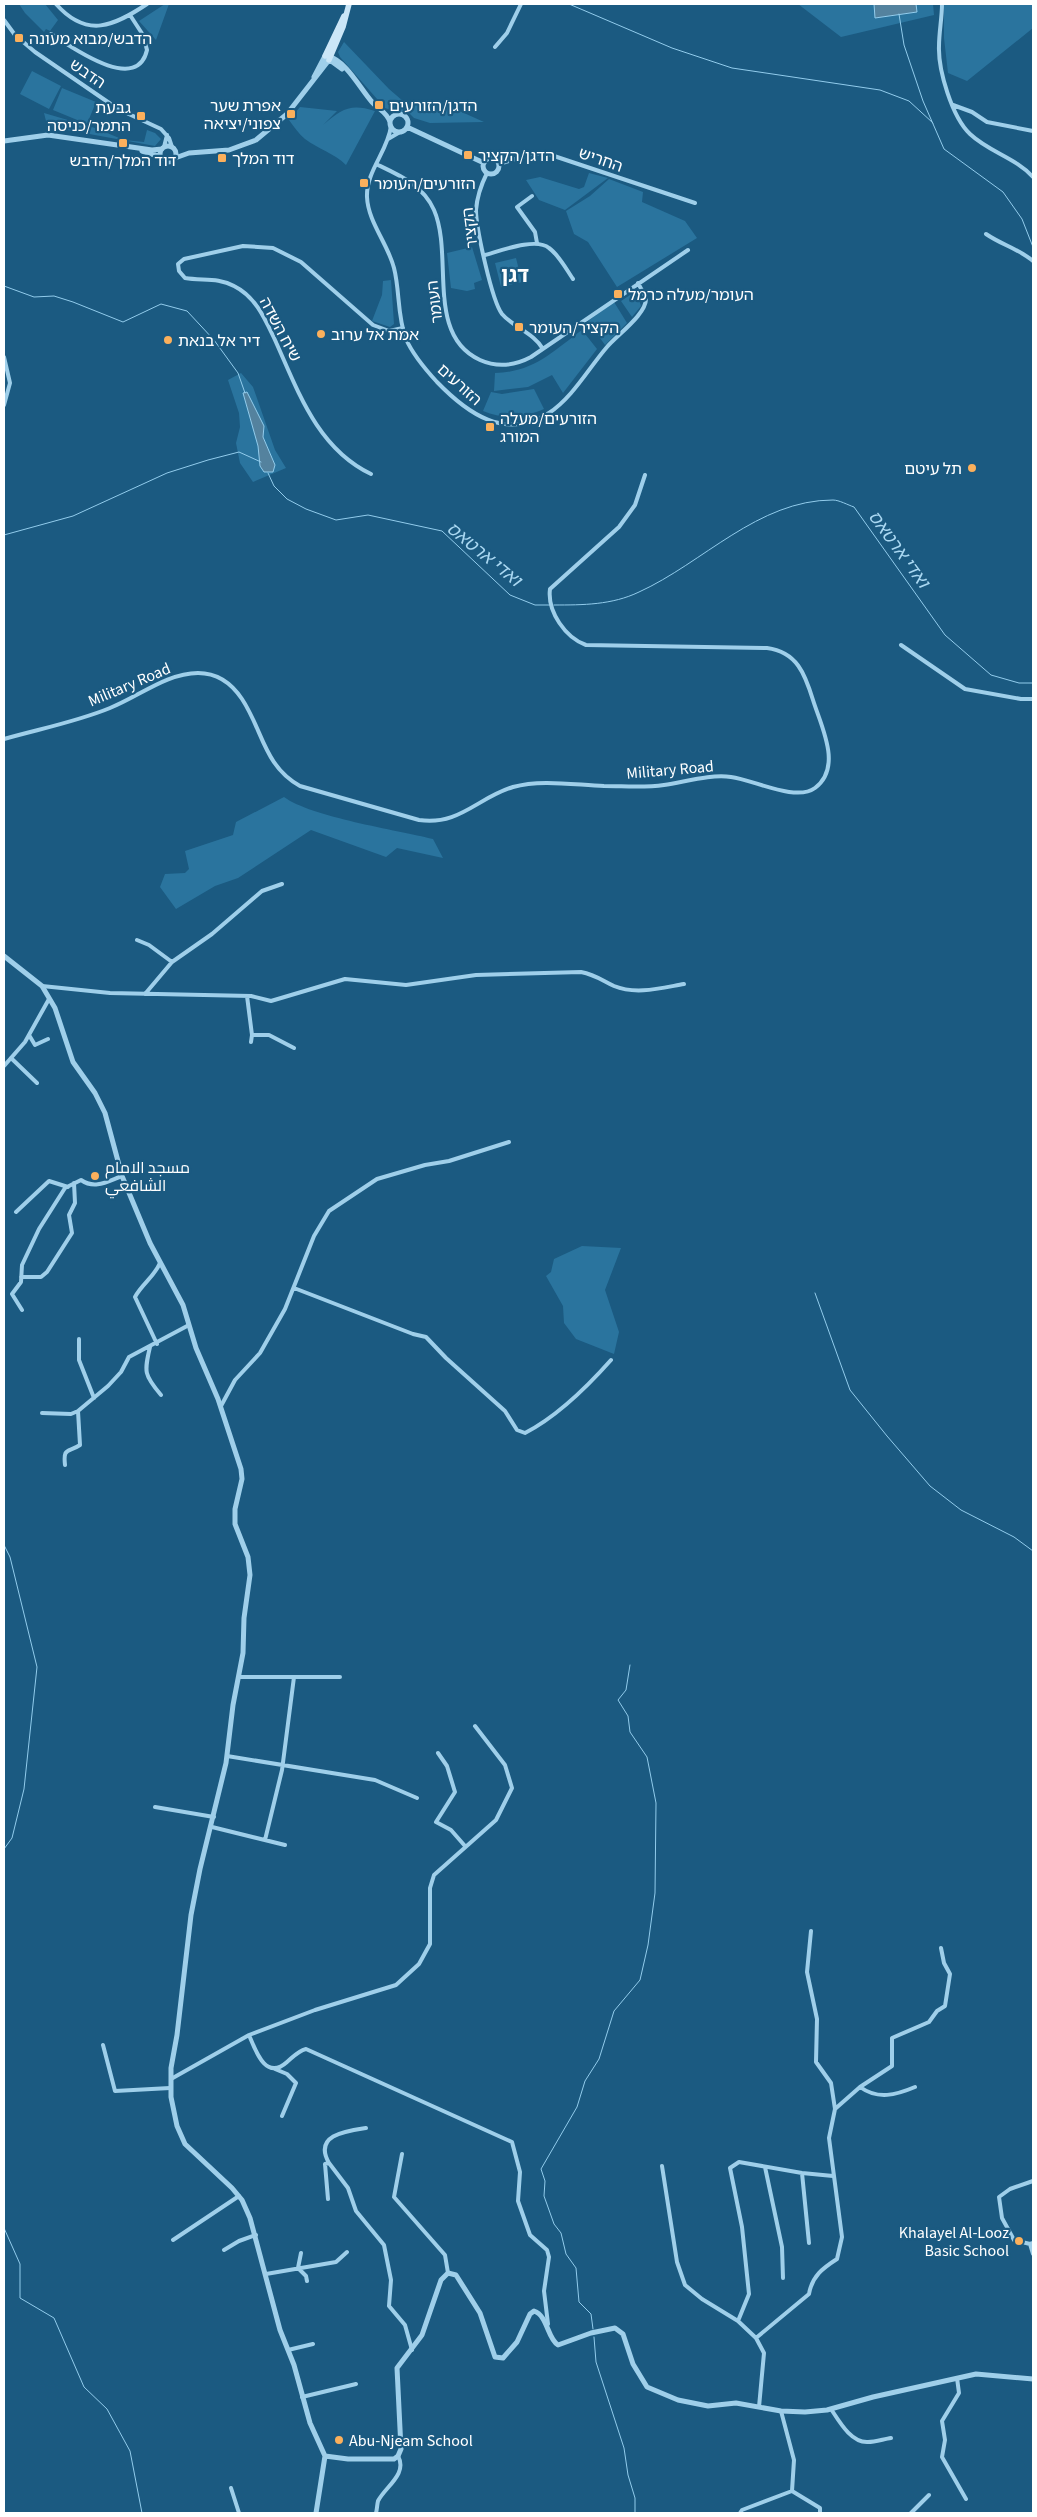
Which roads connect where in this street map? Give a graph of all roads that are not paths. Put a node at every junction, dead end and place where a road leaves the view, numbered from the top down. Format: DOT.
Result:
graph roads {
  1 [pos="56,4"];
  2 [pos="147,4"];
  3 [pos="521,4"];
  4 [pos="942,4"];
  5 [pos="349,5"];
  6 [pos="130,15"];
  7 [pos="4,20"];
  8 [pos="51,34"];
  9 [pos="495,47"];
  10 [pos="328,58"];
  11 [pos="953,105"];
  12 [pos="384,112"];
  13 [pos="398,115"];
  14 [pos="391,124"];
  15 [pos="407,127"];
  16 [pos="1033,131"];
  17 [pos="400,132"];
  18 [pos="167,135"];
  19 [pos="4,141"];
  20 [pos="387,141"];
  21 [pos="109,144"];
  22 [pos="163,148"];
  23 [pos="173,148"];
  24 [pos="189,153"];
  25 [pos="161,157"];
  26 [pos="175,158"];
  27 [pos="484,163"];
  28 [pos="376,164"];
  29 [pos="499,164"];
  30 [pos="487,173"];
  31 [pos="1033,175"];
  32 [pos="532,196"];
  33 [pos="695,203"];
  34 [pos="986,234"];
  35 [pos="537,243"];
  36 [pos="688,250"];
  37 [pos="485,255"];
  38 [pos="1033,261"];
  39 [pos="573,279"];
  40 [pos="638,283"];
  41 [pos="403,328"];
  42 [pos="543,349"];
  43 [pos="4,357"];
  44 [pos="4,405"];
  45 [pos="371,474"];
  46 [pos="645,474"];
  47 [pos="901,645"];
  48 [pos="1033,699"];
  49 [pos="4,739"];
  50 [pos="282,884"];
  51 [pos="137,940"];
  52 [pos="4,956"];
  53 [pos="172,962"];
  54 [pos="684,984"];
  55 [pos="42,986"];
  56 [pos="145,994"];
  57 [pos="247,996"];
  58 [pos="49,998"];
  59 [pos="29,1035"];
  60 [pos="252,1035"];
  61 [pos="48,1039"];
  62 [pos="251,1042"];
  63 [pos="294,1048"];
  64 [pos="11,1058"];
  65 [pos="4,1066"];
  66 [pos="37,1083"];
  67 [pos="509,1142"];
  68 [pos="122,1176"];
  69 [pos="74,1183"];
  70 [pos="68,1187"];
  71 [pos="16,1212"];
  72 [pos="160,1264"];
  73 [pos="21,1278"];
  74 [pos="294,1288"];
  75 [pos="22,1310"];
  76 [pos="189,1325"];
  77 [pos="79,1339"];
  78 [pos="157,1344"];
  79 [pos="150,1347"];
  80 [pos="611,1360"];
  81 [pos="160,1395"];
  82 [pos="94,1398"];
  83 [pos="221,1406"];
  84 [pos="78,1411"];
  85 [pos="42,1413"];
  86 [pos="65,1466"];
  87 [pos="239,1677"];
  88 [pos="294,1677"];
  89 [pos="340,1677"];
  90 [pos="475,1726"];
  91 [pos="438,1753"];
  92 [pos="227,1756"];
  93 [pos="283,1766"];
  94 [pos="417,1798"];
  95 [pos="155,1807"];
  96 [pos="214,1817"];
  97 [pos="212,1827"];
  98 [pos="265,1840"];
  99 [pos="284,1845"];
  100 [pos="465,1846"];
  101 [pos="811,1931"];
  102 [pos="941,1948"];
  103 [pos="249,2036"];
  104 [pos="103,2045"];
  105 [pos="275,2069"];
  106 [pos="170,2079"];
  107 [pos="860,2087"];
  108 [pos="915,2087"];
  109 [pos="170,2088"];
  110 [pos="835,2109"];
  111 [pos="282,2116"];
  112 [pos="366,2128"];
  113 [pos="402,2154"];
  114 [pos="329,2163"];
  115 [pos="662,2166"];
  116 [pos="765,2167"];
  117 [pos="802,2173"];
  118 [pos="833,2176"];
  119 [pos="1033,2181"];
  120 [pos="239,2196"];
  121 [pos="328,2198"];
  122 [pos="256,2235"];
  123 [pos="173,2240"];
  124 [pos="809,2243"];
  125 [pos="1032,2244"];
  126 [pos="224,2250"];
  127 [pos="347,2252"];
  128 [pos="301,2253"];
  129 [pos="1033,2254"];
  130 [pos="298,2268"];
  131 [pos="448,2273"];
  132 [pos="266,2274"];
  133 [pos="783,2278"];
  134 [pos="307,2281"];
  135 [pos="738,2321"];
  136 [pos="548,2329"];
  137 [pos="756,2338"];
  138 [pos="313,2344"];
  139 [pos="288,2350"];
  140 [pos="412,2350"];
  141 [pos="957,2378"];
  142 [pos="1033,2378"];
  143 [pos="356,2384"];
  144 [pos="302,2397"];
  145 [pos="759,2407"];
  146 [pos="831,2409"];
  147 [pos="781,2411"];
  148 [pos="892,2438"];
  149 [pos="326,2456"];
  150 [pos="398,2456"];
  151 [pos="231,2488"];
  152 [pos="792,2492"];
  153 [pos="929,2495"];
  154 [pos="966,2500"];
  155 [pos="239,2513"];
  156 [pos="316,2513"];
  157 [pos="376,2513"];
  158 [pos="740,2513"];
  159 [pos="820,2513"];
  160 [pos="911,2513"];
  1 -- 6 [label="street"];
  2 -- 6 [label="street"];
  3 -- 9 [label="street"];
  4 -- 11 [label="street"];
  5 -- 10 [label="main road"];
  6 -- 8 [label="street"];
  7 -- 18 [label="street, הדבש"];
  10 -- 12 [label="street"];
  10 -- 24 [label="street"];
  11 -- 16 [label="street"];
  11 -- 31 [label="street"];
  12 -- 13 [label="street"];
  12 -- 14 [label="street"];
  13 -- 14 [label="street"];
  13 -- 15 [label="street"];
  14 -- 17 [label="street"];
  14 -- 20 [label="street, הזורעים"];
  15 -- 17 [label="street"];
  15 -- 27 [label="street"];
  17 -- 20 [label="street"];
  18 -- 22 [label="street"];
  18 -- 23 [label="street"];
  19 -- 21 [label="street"];
  20 -- 28 [label="street, הזורעים"];
  21 -- 22 [label="street"];
  21 -- 25 [label="street"];
  22 -- 23 [label="street"];
  22 -- 25 [label="street"];
  23 -- 24 [label="street"];
  23 -- 26 [label="street"];
  24 -- 26 [label="street"];
  25 -- 26 [label="street"];
  27 -- 29 [label="street"];
  27 -- 30 [label="street"];
  28 -- 41 [label="street, הזורעים"];
  28 -- 42 [label="street, העומר"];
  29 -- 30 [label="street"];
  29 -- 33 [label="street, החריש"];
  30 -- 37 [label="street, הקציר"];
  32 -- 35 [label="street"];
  34 -- 38 [label="street"];
  35 -- 37 [label="street"];
  35 -- 39 [label="street"];
  36 -- 40 [label="street, העומר"];
  37 -- 42 [label="street, הקציר"];
  40 -- 41 [label="street, הזורעים"];
  40 -- 42 [label="street, העומר"];
  41 -- 45 [label="street, שיח השדה"];
  43 -- 44 [label="street"];
  46 -- 49 [label="street, Military Road"];
  47 -- 48 [label="street"];
  50 -- 53 [label="street"];
  51 -- 53 [label="street"];
  52 -- 55 [label="street"];
  53 -- 56 [label="street"];
  54 -- 57 [label="street"];
  55 -- 56 [label="street"];
  55 -- 58 [label="street"];
  56 -- 57 [label="street"];
  57 -- 60 [label="street"];
  58 -- 59 [label="street"];
  58 -- 68 [label="street"];
  59 -- 61 [label="street"];
  59 -- 64 [label="street"];
  60 -- 62 [label="street"];
  60 -- 63 [label="street"];
  64 -- 65 [label="street"];
  64 -- 66 [label="street"];
  67 -- 74 [label="street"];
  68 -- 69 [label="street"];
  68 -- 72 [label="street"];
  69 -- 70 [label="street"];
  69 -- 73 [label="street"];
  70 -- 71 [label="street"];
  70 -- 73 [label="street"];
  72 -- 76 [label="street"];
  72 -- 78 [label="street"];
  73 -- 75 [label="street"];
  74 -- 80 [label="street"];
  74 -- 83 [label="street"];
  76 -- 78 [label="street"];
  76 -- 83 [label="street"];
  77 -- 82 [label="street"];
  78 -- 79 [label="street"];
  79 -- 81 [label="street"];
  79 -- 82 [label="street"];
  82 -- 84 [label="street"];
  83 -- 87 [label="street"];
  84 -- 85 [label="street"];
  84 -- 86 [label="street"];
  87 -- 88 [label="street"];
  87 -- 92 [label="street"];
  88 -- 89 [label="street"];
  88 -- 93 [label="street"];
  90 -- 100 [label="street"];
  91 -- 100 [label="street"];
  92 -- 93 [label="street"];
  92 -- 96 [label="street"];
  93 -- 94 [label="street"];
  93 -- 98 [label="street"];
  95 -- 96 [label="street"];
  96 -- 97 [label="street"];
  97 -- 98 [label="street"];
  97 -- 106 [label="street"];
  98 -- 99 [label="street"];
  100 -- 103 [label="street"];
  101 -- 110 [label="street"];
  102 -- 107 [label="street"];
  103 -- 105 [label="street"];
  103 -- 106 [label="street"];
  104 -- 109 [label="street"];
  105 -- 111 [label="street"];
  105 -- 136 [label="street"];
  106 -- 109 [label="street"];
  107 -- 108 [label="street"];
  107 -- 110 [label="street"];
  109 -- 120 [label="street"];
  110 -- 118 [label="street"];
  112 -- 114 [label="street"];
  113 -- 131 [label="street"];
  114 -- 121 [label="street"];
  114 -- 140 [label="street"];
  115 -- 135 [label="street"];
  116 -- 117 [label="street"];
  116 -- 133 [label="street"];
  116 -- 135 [label="street"];
  117 -- 118 [label="street"];
  117 -- 124 [label="street"];
  118 -- 137 [label="street"];
  119 -- 125 [label="street"];
  120 -- 122 [label="street"];
  120 -- 123 [label="street"];
  122 -- 126 [label="street"];
  122 -- 132 [label="street"];
  125 -- 129 [label="street"];
  127 -- 130 [label="street"];
  128 -- 130 [label="street"];
  130 -- 132 [label="street"];
  130 -- 134 [label="street"];
  131 -- 136 [label="street"];
  131 -- 140 [label="street"];
  132 -- 139 [label="street"];
  135 -- 137 [label="street"];
  136 -- 145 [label="street"];
  137 -- 145 [label="street"];
  138 -- 139 [label="street"];
  139 -- 144 [label="street"];
  140 -- 150 [label="street"];
  141 -- 142 [label="street"];
  141 -- 146 [label="street"];
  141 -- 154 [label="street"];
  143 -- 144 [label="street"];
  144 -- 149 [label="street"];
  145 -- 147 [label="street"];
  146 -- 147 [label="street"];
  146 -- 148 [label="street"];
  147 -- 152 [label="street"];
  149 -- 150 [label="street"];
  149 -- 156 [label="street"];
  150 -- 157 [label="street"];
  151 -- 155 [label="street"];
  152 -- 158 [label="street"];
  152 -- 159 [label="street"];
  153 -- 160 [label="street"];
}
